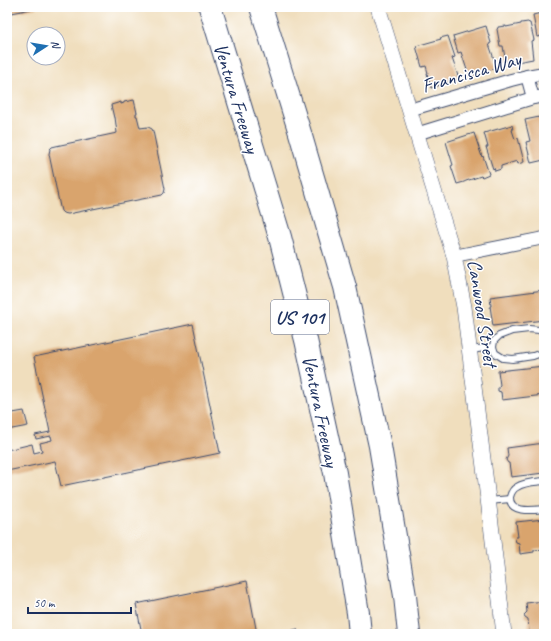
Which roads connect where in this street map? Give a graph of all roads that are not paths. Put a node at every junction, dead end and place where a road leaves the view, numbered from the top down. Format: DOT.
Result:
graph roads {
  1 [pos="210,7"];
  2 [pos="261,7"];
  3 [pos="378,7"];
  4 [pos="544,73"];
  5 [pos="527,76"];
  6 [pos="538,97"];
  7 [pos="409,110"];
  8 [pos="416,134"];
  9 [pos="544,238"];
  10 [pos="454,256"];
  11 [pos="544,334"];
  12 [pos="492,347"];
  13 [pos="470,350"];
  14 [pos="544,352"];
  15 [pos="544,481"];
  16 [pos="510,499"];
  17 [pos="489,501"];
  18 [pos="544,509"];
  19 [pos="360,634"];
  20 [pos="409,634"];
  21 [pos="504,634"];
  1 -- 19 [label="highway, Ventura Freeway / US 101"];
  2 -- 20 [label="highway, US 101"];
  3 -- 7 [label="street, Canwood Street"];
  4 -- 5 [label="street, Francisca Way"];
  5 -- 6 [label="street"];
  5 -- 7 [label="street, Francisca Way"];
  6 -- 8 [label="street"];
  7 -- 8 [label="street, Canwood Street"];
  8 -- 10 [label="street, Canwood Street"];
  9 -- 10 [label="street"];
  10 -- 13 [label="street, Canwood Street"];
  11 -- 12 [label="lane"];
  12 -- 13 [label="lane"];
  12 -- 14 [label="lane"];
  13 -- 17 [label="street, Canwood Street"];
  15 -- 16 [label="lane"];
  16 -- 17 [label="lane"];
  16 -- 18 [label="lane"];
  17 -- 21 [label="street, Canwood Street"];
}
